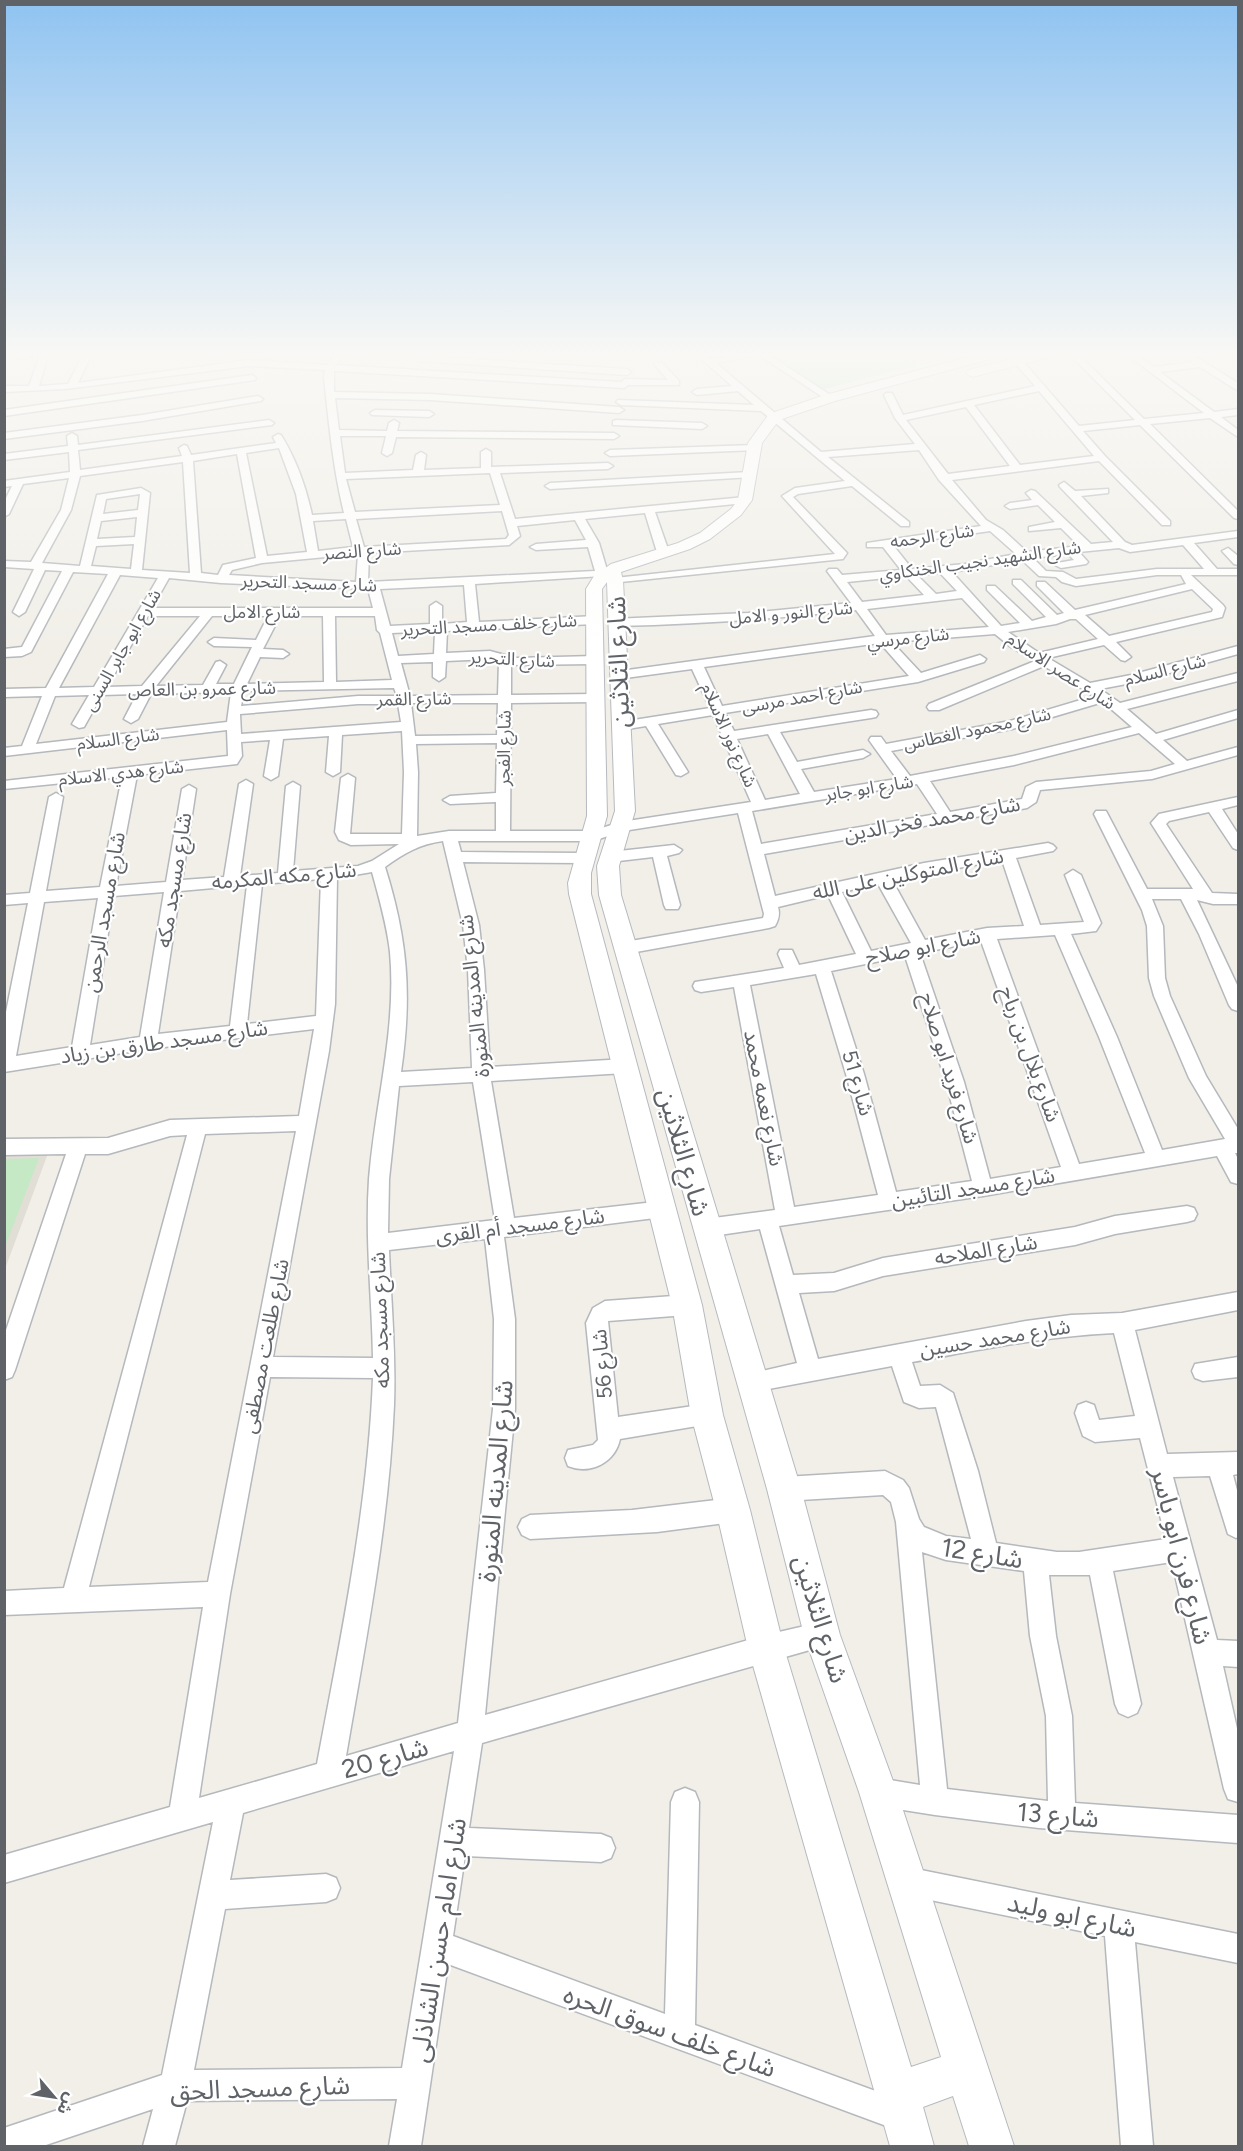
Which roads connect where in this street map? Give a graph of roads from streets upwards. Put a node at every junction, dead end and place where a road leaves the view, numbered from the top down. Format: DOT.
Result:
graph roads {
  1 [pos="74,455"];
  2 [pos="186,455"];
  3 [pos="219,455"];
  4 [pos="242,455"];
  5 [pos="288,455"];
  6 [pos="337,455"];
  7 [pos="421,455"];
  8 [pos="487,455"];
  9 [pos="610,455"];
  10 [pos="753,455"];
  11 [pos="819,455"];
  12 [pos="926,455"];
  13 [pos="1007,455"];
  14 [pos="1099,455"];
  15 [pos="1177,455"];
  16 [pos="1101,458"];
  17 [pos="188,460"];
  18 [pos="608,466"];
  19 [pos="1016,467"];
  20 [pos="490,471"];
  21 [pos="418,473"];
  22 [pos="75,476"];
  23 [pos="340,476"];
  24 [pos="749,476"];
  25 [pos="943,477"];
  26 [pos="19,482"];
  27 [pos="604,483"];
  28 [pos="854,483"];
  29 [pos="4,484"];
  30 [pos="1104,491"];
  31 [pos="1031,493"];
  32 [pos="745,500"];
  33 [pos="565,501"];
  34 [pos="1040,502"];
  35 [pos="1010,506"];
  36 [pos="506,508"];
  37 [pos="649,509"];
  38 [pos="143,513"];
  39 [pos="4,514"];
  40 [pos="350,516"];
  41 [pos="1239,516"];
  42 [pos="96,518"];
  43 [pos="308,518"];
  44 [pos="510,522"];
  45 [pos="1166,523"];
  46 [pos="905,524"];
  47 [pos="1064,524"];
  48 [pos="992,528"];
  49 [pos="1033,529"];
  50 [pos="1239,534"];
  51 [pos="140,540"];
  52 [pos="1186,542"];
  53 [pos="91,543"];
  54 [pos="593,543"];
  55 [pos="886,543"];
  56 [pos="1121,544"];
  57 [pos="871,545"];
  58 [pos="536,547"];
  59 [pos="1086,547"];
  60 [pos="1070,549"];
  61 [pos="361,550"];
  62 [pos="1228,551"];
  63 [pos="663,552"];
  64 [pos="313,555"];
  65 [pos="1024,556"];
  66 [pos="261,560"];
  67 [pos="825,560"];
  68 [pos="1096,560"];
  69 [pos="1239,561"];
  70 [pos="4,564"];
  71 [pos="38,565"];
  72 [pos="1061,566"];
  73 [pos="69,568"];
  74 [pos="85,569"];
  75 [pos="943,569"];
  76 [pos="116,571"];
  77 [pos="1180,571"];
  78 [pos="1213,571"];
  79 [pos="136,573"];
  80 [pos="909,573"];
  81 [pos="610,574"];
  82 [pos="1236,574"];
  83 [pos="165,575"];
  84 [pos="196,578"];
  85 [pos="839,579"];
  86 [pos="221,580"];
  87 [pos="469,581"];
  88 [pos="1017,582"];
  89 [pos="1041,584"];
  90 [pos="1195,585"];
  91 [pos="367,586"];
  92 [pos="991,588"];
  93 [pos="964,594"];
  94 [pos="933,598"];
  95 [pos="224,599"];
  96 [pos="436,606"];
  97 [pos="859,607"];
  98 [pos="20,612"];
  99 [pos="144,612"];
  100 [pos="276,612"];
  101 [pos="329,612"];
  102 [pos="379,612"];
  103 [pos="1076,616"];
  104 [pos="1056,620"];
  105 [pos="606,621"];
  106 [pos="1029,625"];
  107 [pos="473,626"];
  108 [pos="439,627"];
  109 [pos="383,630"];
  110 [pos="998,630"];
  111 [pos="883,639"];
  112 [pos="1108,641"];
  113 [pos="214,642"];
  114 [pos="259,648"];
  115 [pos="1239,651"];
  116 [pos="4,653"];
  117 [pos="283,654"];
  118 [pos="440,657"];
  119 [pos="1125,657"];
  120 [pos="980,659"];
  121 [pos="1041,659"];
  122 [pos="392,660"];
  123 [pos="506,660"];
  124 [pos="220,665"];
  125 [pos="697,665"];
  126 [pos="607,668"];
  127 [pos="439,677"];
  128 [pos="1239,677"];
  129 [pos="918,678"];
  130 [pos="399,684"];
  131 [pos="330,686"];
  132 [pos="1090,687"];
  133 [pos="238,688"];
  134 [pos="207,689"];
  135 [pos="146,690"];
  136 [pos="96,692"];
  137 [pos="4,693"];
  138 [pos="50,693"];
  139 [pos="1105,697"];
  140 [pos="505,698"];
  141 [pos="595,698"];
  142 [pos="404,699"];
  143 [pos="934,707"];
  144 [pos="1119,707"];
  145 [pos="232,711"];
  146 [pos="719,711"];
  147 [pos="871,714"];
  148 [pos="1239,714"];
  149 [pos="131,719"];
  150 [pos="651,723"];
  151 [pos="79,724"];
  152 [pos="621,726"];
  153 [pos="1143,728"];
  154 [pos="772,729"];
  155 [pos="336,731"];
  156 [pos="233,732"];
  157 [pos="408,733"];
  158 [pos="277,735"];
  159 [pos="730,736"];
  160 [pos="1155,738"];
  161 [pos="504,739"];
  162 [pos="27,750"];
  163 [pos="1239,751"];
  164 [pos="4,752"];
  165 [pos="863,754"];
  166 [pos="1185,766"];
  167 [pos="792,767"];
  168 [pos="333,772"];
  169 [pos="681,772"];
  170 [pos="130,773"];
  171 [pos="271,776"];
  172 [pos="348,778"];
  173 [pos="914,781"];
  174 [pos="246,784"];
  175 [pos="4,785"];
  176 [pos="293,786"];
  177 [pos="189,789"];
  178 [pos="56,797"];
  179 [pos="809,797"];
  180 [pos="503,798"];
  181 [pos="450,800"];
  182 [pos="1239,801"];
  183 [pos="752,806"];
  184 [pos="1213,807"];
  185 [pos="1101,814"];
  186 [pos="946,817"];
  187 [pos="621,827"];
  188 [pos="449,836"];
  189 [pos="503,836"];
  190 [pos="409,841"];
  191 [pos="1239,845"];
  192 [pos="1048,848"];
  193 [pos="595,850"];
  194 [pos="756,850"];
  195 [pos="1007,854"];
  196 [pos="454,857"];
  197 [pos="377,865"];
  198 [pos="329,873"];
  199 [pos="1074,875"];
  200 [pos="285,877"];
  201 [pos="882,878"];
  202 [pos="255,879"];
  203 [pos="231,881"];
  204 [pos="173,886"];
  205 [pos="832,888"];
  206 [pos="107,892"];
  207 [pos="1142,894"];
  208 [pos="1186,894"];
  209 [pos="35,897"];
  210 [pos="1206,897"];
  211 [pos="1239,899"];
  212 [pos="4,900"];
  213 [pos="770,903"];
  214 [pos="672,905"];
  215 [pos="1061,929"];
  216 [pos="1034,930"];
  217 [pos="987,934"];
  218 [pos="625,948"];
  219 [pos="916,948"];
  220 [pos="786,954"];
  221 [pos="866,958"];
  222 [pos="822,967"];
  223 [pos="794,972"];
  224 [pos="741,980"];
  225 [pos="701,986"];
  226 [pos="1239,1005"];
  227 [pos="324,1022"];
  228 [pos="238,1031"];
  229 [pos="148,1042"];
  230 [pos="80,1052"];
  231 [pos="5,1065"];
  232 [pos="625,1066"];
  233 [pos="481,1074"];
  234 [pos="390,1080"];
  235 [pos="306,1123"];
  236 [pos="198,1127"];
  237 [pos="78,1146"];
  238 [pos="1233,1146"];
  239 [pos="4,1147"];
  240 [pos="1157,1160"];
  241 [pos="1072,1173"];
  242 [pos="1239,1176"];
  243 [pos="983,1188"];
  244 [pos="889,1201"];
  245 [pos="663,1209"];
  246 [pos="1187,1215"];
  247 [pos="703,1216"];
  248 [pos="776,1217"];
  249 [pos="500,1229"];
  250 [pos="378,1243"];
  251 [pos="785,1285"];
  252 [pos="1239,1301"];
  253 [pos="687,1305"];
  254 [pos="1122,1323"];
  255 [pos="899,1354"];
  256 [pos="6,1362"];
  257 [pos="261,1367"];
  258 [pos="1239,1367"];
  259 [pos="383,1368"];
  260 [pos="810,1370"];
  261 [pos="1203,1371"];
  262 [pos="752,1382"];
  263 [pos="1086,1413"];
  264 [pos="707,1415"];
  265 [pos="1148,1426"];
  266 [pos="608,1430"];
  267 [pos="576,1458"];
  268 [pos="1228,1463"];
  269 [pos="1159,1466"];
  270 [pos="784,1490"];
  271 [pos="733,1510"];
  272 [pos="907,1525"];
  273 [pos="1236,1526"];
  274 [pos="530,1527"];
  275 [pos="1179,1549"];
  276 [pos="986,1553"];
  277 [pos="1035,1561"];
  278 [pos="1099,1561"];
  279 [pos="218,1594"];
  280 [pos="73,1600"];
  281 [pos="4,1603"];
  282 [pos="822,1635"];
  283 [pos="766,1648"];
  284 [pos="1207,1652"];
  285 [pos="1239,1654"];
  286 [pos="1128,1704"];
  287 [pos="470,1733"];
  288 [pos="329,1775"];
  289 [pos="1239,1789"];
  290 [pos="878,1791"];
  291 [pos="685,1802"];
  292 [pos="935,1802"];
  293 [pos="231,1803"];
  294 [pos="1062,1816"];
  295 [pos="182,1818"];
  296 [pos="1239,1828"];
  297 [pos="453,1840"];
  298 [pos="601,1848"];
  299 [pos="4,1869"];
  300 [pos="906,1881"];
  301 [pos="326,1888"];
  302 [pos="213,1895"];
  303 [pos="1119,1925"];
  304 [pos="437,1945"];
  305 [pos="1239,1948"];
  306 [pos="680,2035"];
  307 [pos="966,2070"];
  308 [pos="415,2083"];
  309 [pos="175,2086"];
  310 [pos="900,2105"];
  311 [pos="4,2144"];
  312 [pos="159,2146"];
  313 [pos="405,2146"];
  314 [pos="912,2146"];
  315 [pos="991,2146"];
  316 [pos="1137,2146"];
  1 -- 22 [label="street"];
  2 -- 17 [label="street"];
  3 -- 17 [label="street"];
  4 -- 66 [label="street"];
  5 -- 43 [label="street"];
  6 -- 23 [label="street"];
  7 -- 21 [label="street"];
  8 -- 20 [label="street"];
  9 -- 18 [label="street"];
  10 -- 24 [label="street"];
  11 -- 28 [label="street"];
  12 -- 25 [label="street"];
  13 -- 19 [label="street"];
  14 -- 16 [label="street"];
  15 -- 41 [label="street"];
  16 -- 19 [label="street"];
  16 -- 45 [label="street"];
  17 -- 22 [label="street"];
  17 -- 84 [label="street"];
  18 -- 20 [label="street"];
  18 -- 27 [label="street"];
  19 -- 25 [label="street"];
  20 -- 21 [label="street"];
  20 -- 36 [label="street"];
  21 -- 23 [label="street"];
  22 -- 26 [label="street"];
  22 -- 71 [label="street"];
  23 -- 40 [label="street"];
  24 -- 27 [label="street"];
  24 -- 32 [label="street"];
  25 -- 48 [label="street"];
  26 -- 29 [label="street"];
  26 -- 39 [label="street"];
  27 -- 33 [label="street"];
  28 -- 46 [label="street"];
  28 -- 67 [label="street"];
  30 -- 56 [label="street"];
  31 -- 34 [label="street"];
  32 -- 37 [label="street"];
  32 -- 63 [label="street"];
  33 -- 37 [label="street"];
  33 -- 44 [label="street"];
  33 -- 54 [label="street"];
  34 -- 35 [label="street"];
  34 -- 47 [label="street"];
  36 -- 40 [label="street"];
  36 -- 44 [label="street"];
  37 -- 63 [label="street"];
  38 -- 42 [label="street"];
  38 -- 42 [label="street"];
  38 -- 51 [label="street"];
  40 -- 43 [label="street"];
  40 -- 61 [label="street"];
  42 -- 53 [label="street"];
  43 -- 64 [label="street"];
  44 -- 61 [label="street, شارع النصر"];
  47 -- 49 [label="street"];
  47 -- 59 [label="street"];
  48 -- 55 [label="street, شارع الرحمه"];
  48 -- 65 [label="street"];
  50 -- 52 [label="street, شارع الشهيد نجيب الخنكاوي"];
  51 -- 53 [label="street"];
  51 -- 79 [label="street"];
  52 -- 56 [label="street, شارع الشهيد نجيب الخنكاوي"];
  52 -- 78 [label="street"];
  53 -- 74 [label="street"];
  54 -- 58 [label="street"];
  54 -- 81 [label="street"];
  55 -- 57 [label="street, شارع الرحمه"];
  55 -- 80 [label="street"];
  56 -- 59 [label="street, شارع الشهيد نجيب الخنكاوي"];
  59 -- 60 [label="street, شارع الشهيد نجيب الخنكاوي"];
  59 -- 68 [label="street"];
  60 -- 65 [label="street, شارع الشهيد نجيب الخنكاوي"];
  60 -- 72 [label="street"];
  61 -- 64 [label="street, شارع النصر"];
  61 -- 91 [label="street"];
  62 -- 69 [label="street"];
  63 -- 81 [label="street"];
  64 -- 66 [label="street, شارع النصر"];
  65 -- 75 [label="street, شارع الشهيد نجيب الخنكاوي"];
  65 -- 77 [label="street"];
  66 -- 86 [label="street, شارع النصر"];
  67 -- 81 [label="street, شارع مسجد التحرير"];
  67 -- 85 [label="street"];
  70 -- 71 [label="street, شارع مسجد التحرير"];
  71 -- 73 [label="street, شارع مسجد التحرير"];
  71 -- 98 [label="street"];
  73 -- 74 [label="street, شارع مسجد التحرير"];
  73 -- 116 [label="street"];
  74 -- 76 [label="street, شارع مسجد التحرير"];
  75 -- 80 [label="street, شارع الشهيد نجيب الخنكاوي"];
  75 -- 93 [label="street, شارع عصر الاسلام"];
  76 -- 79 [label="street, شارع مسجد التحرير"];
  76 -- 138 [label="street"];
  77 -- 78 [label="street"];
  77 -- 90 [label="street"];
  78 -- 82 [label="street"];
  79 -- 83 [label="street, شارع مسجد التحرير"];
  80 -- 85 [label="street, شارع الشهيد نجيب الخنكاوي"];
  80 -- 94 [label="street"];
  81 -- 87 [label="street, شارع مسجد التحرير"];
  81 -- 105 [label="street, شارع الثلاثين"];
  83 -- 84 [label="street, شارع مسجد التحرير"];
  83 -- 99 [label="street, شارع ابو جابر السنى"];
  84 -- 86 [label="street, شارع مسجد التحرير"];
  85 -- 97 [label="street"];
  86 -- 95 [label="street, شارع مسجد التحرير"];
  87 -- 91 [label="street, شارع مسجد التحرير"];
  87 -- 107 [label="street"];
  88 -- 104 [label="street"];
  89 -- 103 [label="street"];
  90 -- 103 [label="street, شارع مرسي"];
  90 -- 112 [label="street"];
  91 -- 95 [label="street, شارع مسجد التحرير"];
  91 -- 102 [label="street"];
  92 -- 106 [label="street"];
  93 -- 94 [label="street, شارع النور و الامل"];
  93 -- 110 [label="street, شارع عصر الاسلام"];
  94 -- 97 [label="street, شارع النور و الامل"];
  95 -- 99 [label="street, شارع الامل"];
  95 -- 100 [label="street, شارع الامل"];
  95 -- 135 [label="street"];
  96 -- 108 [label="street"];
  97 -- 105 [label="street, شارع النور و الامل"];
  97 -- 111 [label="street"];
  99 -- 136 [label="street, شارع ابو جابر السنى"];
  100 -- 101 [label="street, شارع الامل"];
  100 -- 114 [label="street"];
  101 -- 102 [label="street, شارع الامل"];
  101 -- 131 [label="street"];
  102 -- 109 [label="street"];
  103 -- 104 [label="street, شارع مرسي"];
  103 -- 112 [label="street"];
  104 -- 106 [label="street, شارع مرسي"];
  105 -- 107 [label="street, شارع خلف مسجد التحرير"];
  105 -- 126 [label="street, شارع الثلاثين"];
  106 -- 110 [label="street, شارع مرسي"];
  107 -- 108 [label="street, شارع خلف مسجد التحرير"];
  108 -- 109 [label="street, شارع خلف مسجد التحرير"];
  108 -- 118 [label="street"];
  109 -- 122 [label="street"];
  110 -- 111 [label="street, شارع مرسي"];
  110 -- 121 [label="street, شارع عصر الاسلام"];
  111 -- 125 [label="street, شارع مرسي"];
  111 -- 129 [label="street"];
  112 -- 119 [label="street"];
  112 -- 121 [label="street"];
  113 -- 114 [label="street"];
  114 -- 117 [label="street"];
  114 -- 133 [label="street"];
  115 -- 132 [label="street, شارع السلام"];
  118 -- 122 [label="street, شارع التحرير"];
  118 -- 123 [label="street, شارع التحرير"];
  118 -- 127 [label="street"];
  120 -- 129 [label="street, شارع احمد مرسى"];
  121 -- 132 [label="street, شارع عصر الاسلام"];
  121 -- 143 [label="street"];
  122 -- 130 [label="street"];
  123 -- 126 [label="street, شارع التحرير"];
  123 -- 140 [label="street, شارع الفجر"];
  124 -- 134 [label="street"];
  125 -- 126 [label="street, شارع مرسي"];
  125 -- 146 [label="street, شارع نور الاسلام"];
  126 -- 141 [label="street, شارع الثلاثين"];
  126 -- 152 [label="street, شارع الثلاثين"];
  128 -- 144 [label="street"];
  129 -- 146 [label="street, شارع احمد مرسى"];
  130 -- 131 [label="street, شارع عمرو بن العاص"];
  130 -- 142 [label="street"];
  131 -- 133 [label="street, شارع عمرو بن العاص"];
  132 -- 139 [label="street, شارع عصر الاسلام"];
  133 -- 134 [label="street, شارع عمرو بن العاص"];
  133 -- 145 [label="street"];
  134 -- 135 [label="street, شارع عمرو بن العاص"];
  135 -- 136 [label="street, شارع عمرو بن العاص"];
  135 -- 149 [label="street"];
  136 -- 138 [label="street, شارع عمرو بن العاص"];
  136 -- 151 [label="street, شارع ابو جابر السنى"];
  137 -- 138 [label="street, شارع عمرو بن العاص"];
  138 -- 162 [label="street"];
  139 -- 144 [label="street, شارع عصر الاسلام"];
  139 -- 173 [label="street, شارع محمود الغطاس"];
  140 -- 141 [label="street, شارع القمر"];
  140 -- 142 [label="street, شارع القمر"];
  140 -- 161 [label="street, شارع الفجر"];
  141 -- 193 [label="street, شارع الثلاثين"];
  142 -- 145 [label="street, شارع القمر"];
  142 -- 157 [label="street"];
  144 -- 153 [label="street, شارع عصر الاسلام"];
  145 -- 156 [label="street"];
  146 -- 150 [label="street, شارع احمد مرسى"];
  146 -- 159 [label="street, شارع نور الاسلام"];
  147 -- 154 [label="street"];
  148 -- 160 [label="street"];
  150 -- 152 [label="street, شارع احمد مرسى"];
  150 -- 169 [label="street"];
  152 -- 187 [label="street, شارع الثلاثين"];
  153 -- 160 [label="street, شارع عصر الاسلام"];
  153 -- 173 [label="street, شارع ابو جابر"];
  154 -- 159 [label="street"];
  154 -- 167 [label="street"];
  155 -- 157 [label="street"];
  155 -- 158 [label="street"];
  155 -- 168 [label="street"];
  156 -- 158 [label="street"];
  156 -- 162 [label="street, شارع السلام"];
  156 -- 170 [label="street, شارع هدي الاسلام"];
  157 -- 161 [label="street"];
  157 -- 190 [label="street"];
  158 -- 171 [label="street"];
  159 -- 183 [label="street, شارع نور الاسلام"];
  160 -- 166 [label="street, شارع عصر الاسلام"];
  161 -- 180 [label="street, شارع الفجر"];
  162 -- 164 [label="street, شارع السلام"];
  163 -- 166 [label="street, شارع محمد فخر الدين"];
  165 -- 167 [label="street"];
  166 -- 186 [label="street, شارع محمد فخر الدين"];
  167 -- 179 [label="street"];
  170 -- 175 [label="street, شارع هدي الاسلام"];
  170 -- 206 [label="street, شارع مسجد الرحمن"];
  172 -- 190 [label="street"];
  173 -- 179 [label="street, شارع ابو جابر"];
  173 -- 186 [label="street"];
  174 -- 203 [label="street"];
  176 -- 200 [label="street"];
  177 -- 204 [label="street, شارع مسجد مكه"];
  178 -- 209 [label="street"];
  179 -- 183 [label="street, شارع ابو جابر"];
  180 -- 181 [label="street"];
  180 -- 189 [label="street, شارع الفجر"];
  182 -- 184 [label="street"];
  183 -- 187 [label="street, شارع ابو جابر"];
  183 -- 194 [label="street, شارع نور الاسلام"];
  184 -- 191 [label="street"];
  184 -- 210 [label="street"];
  185 -- 207 [label="street"];
  186 -- 194 [label="street, شارع محمد فخر الدين"];
  187 -- 193 [label="street, شارع الثلاثين"];
  188 -- 189 [label="street, شارع مكه المكرمه"];
  188 -- 190 [label="street, شارع مكه المكرمه"];
  188 -- 196 [label="street, شارع المدينه المنورة"];
  189 -- 193 [label="street, شارع مكه المكرمه"];
  190 -- 197 [label="street, شارع مكه المكرمه"];
  192 -- 195 [label="street, شارع المتوكلين على الله"];
  193 -- 196 [label="street"];
  193 -- 214 [label="street"];
  193 -- 218 [label="street, شارع الثلاثين"];
  193 -- 232 [label="street, شارع الثلاثين"];
  194 -- 213 [label="street, شارع نور الاسلام"];
  195 -- 201 [label="street, شارع المتوكلين على الله"];
  195 -- 216 [label="street"];
  196 -- 233 [label="street, شارع المدينه المنورة"];
  197 -- 198 [label="street, شارع مكه المكرمه"];
  197 -- 234 [label="street, شارع مسجد مكه"];
  198 -- 200 [label="street, شارع مكه المكرمه"];
  198 -- 227 [label="street, شارع طلعت مصطفى"];
  199 -- 215 [label="street, شارع ابو صلاح"];
  200 -- 202 [label="street, شارع مكه المكرمه"];
  201 -- 205 [label="street, شارع المتوكلين على الله"];
  201 -- 219 [label="street, شارع فريد ابو صلاح"];
  202 -- 203 [label="street, شارع مكه المكرمه"];
  202 -- 228 [label="street"];
  203 -- 204 [label="street, شارع مكه المكرمه"];
  204 -- 206 [label="street, شارع مكه المكرمه"];
  204 -- 229 [label="street, شارع مسجد مكه"];
  205 -- 213 [label="street, شارع المتوكلين على الله"];
  205 -- 221 [label="street"];
  206 -- 209 [label="street, شارع مكه المكرمه"];
  206 -- 230 [label="street, شارع مسجد الرحمن"];
  207 -- 208 [label="street"];
  207 -- 238 [label="street"];
  208 -- 210 [label="street"];
  208 -- 226 [label="street"];
  209 -- 212 [label="street, شارع مكه المكرمه"];
  209 -- 231 [label="street"];
  210 -- 211 [label="street"];
  213 -- 218 [label="street"];
  215 -- 216 [label="street, شارع ابو صلاح"];
  215 -- 240 [label="street"];
  216 -- 217 [label="street, شارع ابو صلاح"];
  217 -- 219 [label="street, شارع ابو صلاح"];
  217 -- 241 [label="street, شارع بلال بن رباح"];
  218 -- 247 [label="street, شارع الثلاثين"];
  219 -- 221 [label="street, شارع ابو صلاح"];
  219 -- 243 [label="street, شارع فريد ابو صلاح"];
  220 -- 223 [label="street"];
  221 -- 222 [label="street, شارع ابو صلاح"];
  222 -- 223 [label="street, شارع ابو صلاح"];
  222 -- 244 [label="street, شارع 51"];
  223 -- 224 [label="street, شارع ابو صلاح"];
  224 -- 225 [label="street, شارع ابو صلاح"];
  224 -- 248 [label="street, شارع نعمه محمد"];
  227 -- 228 [label="street, شارع مسجد طارق بن زياد"];
  227 -- 235 [label="street, شارع طلعت مصطفى"];
  228 -- 229 [label="street, شارع مسجد طارق بن زياد"];
  229 -- 230 [label="street, شارع مسجد طارق بن زياد"];
  230 -- 231 [label="street, شارع مسجد طارق بن زياد"];
  232 -- 233 [label="street"];
  232 -- 245 [label="street, شارع الثلاثين"];
  233 -- 234 [label="street"];
  233 -- 249 [label="street, شارع المدينه المنورة"];
  234 -- 250 [label="street, شارع مسجد مكه"];
  235 -- 236 [label="street"];
  235 -- 257 [label="street, شارع طلعت مصطفى"];
  236 -- 237 [label="street"];
  236 -- 280 [label="street"];
  237 -- 239 [label="street"];
  237 -- 256 [label="street"];
  238 -- 240 [label="street, شارع مسجد التائبين"];
  238 -- 242 [label="street"];
  240 -- 241 [label="street, شارع مسجد التائبين"];
  241 -- 243 [label="street, شارع مسجد التائبين"];
  243 -- 244 [label="street, شارع مسجد التائبين"];
  244 -- 248 [label="street, شارع مسجد التائبين"];
  245 -- 247 [label="street"];
  245 -- 249 [label="street, شارع مسجد أم القرى"];
  245 -- 253 [label="street, شارع الثلاثين"];
  246 -- 251 [label="street, شارع الملاحه"];
  247 -- 248 [label="street, شارع مسجد التائبين"];
  247 -- 262 [label="street, شارع الثلاثين"];
  248 -- 251 [label="street, شارع نعمه محمد"];
  249 -- 250 [label="street, شارع مسجد أم القرى"];
  249 -- 287 [label="street, شارع المدينه المنورة"];
  250 -- 259 [label="street, شارع مسجد مكه"];
  251 -- 260 [label="street, شارع نعمه محمد"];
  252 -- 254 [label="street, شارع محمد حسين"];
  253 -- 264 [label="street, شارع الثلاثين"];
  253 -- 266 [label="street, شارع 56"];
  254 -- 255 [label="street, شارع محمد حسين"];
  254 -- 265 [label="street, شارع فرن ابو ياسر"];
  255 -- 260 [label="street, شارع محمد حسين"];
  255 -- 276 [label="street"];
  257 -- 259 [label="street"];
  257 -- 279 [label="street, شارع طلعت مصطفى"];
  258 -- 261 [label="street"];
  259 -- 288 [label="street, شارع مسجد مكه"];
  260 -- 262 [label="street, شارع محمد حسين"];
  262 -- 270 [label="street, شارع الثلاثين"];
  263 -- 265 [label="street"];
  264 -- 266 [label="street, شارع 56"];
  264 -- 271 [label="street, شارع الثلاثين"];
  265 -- 269 [label="street, شارع فرن ابو ياسر"];
  266 -- 267 [label="street, شارع 56"];
  268 -- 269 [label="street"];
  268 -- 273 [label="street"];
  269 -- 275 [label="street, شارع فرن ابو ياسر"];
  270 -- 272 [label="street"];
  270 -- 282 [label="street, شارع الثلاثين"];
  271 -- 274 [label="street"];
  271 -- 283 [label="street, شارع الثلاثين"];
  272 -- 276 [label="street, شارع 12"];
  272 -- 292 [label="street"];
  275 -- 278 [label="street, شارع 12"];
  275 -- 284 [label="street, شارع فرن ابو ياسر"];
  276 -- 277 [label="street, شارع 12"];
  277 -- 278 [label="street, شارع 12"];
  277 -- 294 [label="street"];
  278 -- 286 [label="street"];
  279 -- 280 [label="street"];
  279 -- 295 [label="street, شارع طلعت مصطفى"];
  280 -- 281 [label="street"];
  282 -- 283 [label="street, شارع 20"];
  282 -- 290 [label="street, شارع الثلاثين"];
  283 -- 287 [label="street, شارع 20"];
  283 -- 310 [label="street, شارع الثلاثين"];
  284 -- 285 [label="street"];
  284 -- 289 [label="street, شارع فرن ابو ياسر"];
  287 -- 288 [label="street, شارع 20"];
  287 -- 297 [label="street, شارع امام حسن الشاذلى"];
  288 -- 293 [label="street, شارع 20"];
  290 -- 292 [label="street, شارع 13"];
  290 -- 300 [label="street, شارع الثلاثين"];
  291 -- 306 [label="street"];
  292 -- 294 [label="street, شارع 13"];
  293 -- 295 [label="street, شارع 20"];
  293 -- 302 [label="street"];
  294 -- 296 [label="street, شارع 13"];
  295 -- 299 [label="street, شارع 20"];
  297 -- 298 [label="street"];
  297 -- 304 [label="street, شارع امام حسن الشاذلى"];
  300 -- 303 [label="street, شارع ابو وليد"];
  300 -- 307 [label="street, شارع الثلاثين"];
  301 -- 302 [label="street"];
  302 -- 309 [label="street"];
  303 -- 305 [label="street, شارع ابو وليد"];
  303 -- 316 [label="street"];
  304 -- 306 [label="street, شارع خلف سوق الحره"];
  304 -- 308 [label="street, شارع امام حسن الشاذلى"];
  306 -- 310 [label="street, شارع خلف سوق الحره"];
  307 -- 310 [label="street"];
  307 -- 315 [label="street, شارع الثلاثين"];
  308 -- 309 [label="street, شارع مسجد الحق"];
  308 -- 313 [label="street, شارع امام حسن الشاذلى"];
  309 -- 311 [label="street, شارع مسجد الحق"];
  309 -- 312 [label="street"];
  310 -- 314 [label="street, شارع الثلاثين"];
}
